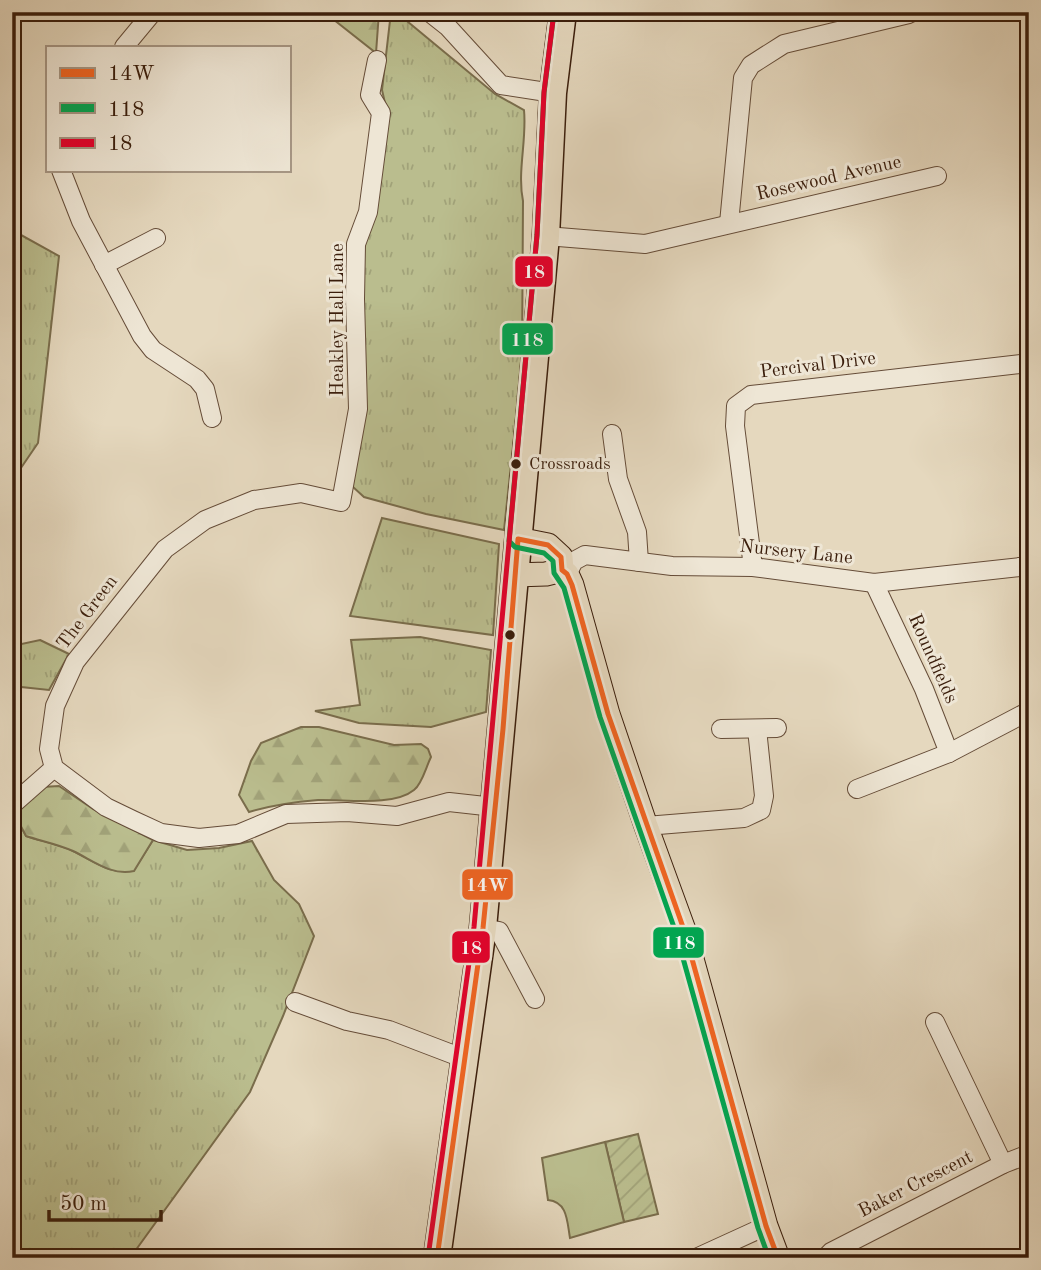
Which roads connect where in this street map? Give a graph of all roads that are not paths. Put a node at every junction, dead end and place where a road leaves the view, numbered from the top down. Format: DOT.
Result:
graph roads {
  1 [pos="153,12"];
  2 [pos="429,12"];
  3 [pos="564,12"];
  4 [pos="909,14"];
  5 [pos="125,46"];
  6 [pos="377,60"];
  7 [pos="553,93"];
  8 [pos="62,172"];
  9 [pos="937,176"];
  10 [pos="729,223"];
  11 [pos="546,236"];
  12 [pos="156,238"];
  13 [pos="104,265"];
  14 [pos="1029,363"];
  15 [pos="212,418"];
  16 [pos="612,434"];
  17 [pos="341,502"];
  18 [pos="518,539"];
  19 [pos="639,562"];
  20 [pos="1029,566"];
  21 [pos="752,567"];
  22 [pos="565,572"];
  23 [pos="515,575"];
  24 [pos="874,583"];
  25 [pos="1029,711"];
  26 [pos="777,728"];
  27 [pos="721,729"];
  28 [pos="757,729"];
  29 [pos="949,753"];
  30 [pos="54,768"];
  31 [pos="857,789"];
  32 [pos="12,805"];
  33 [pos="494,807"];
  34 [pos="646,826"];
  35 [pos="483,928"];
  36 [pos="535,999"];
  37 [pos="306,1001"];
  38 [pos="935,1023"];
  39 [pos="464,1059"];
  40 [pos="1029,1154"];
  41 [pos="1003,1164"];
  42 [pos="765,1226"];
  43 [pos="437,1258"];
  44 [pos="696,1258"];
  45 [pos="778,1258"];
  46 [pos="825,1258"];
  1 -- 5 [label="street"];
  2 -- 7 [label="street"];
  3 -- 7 [label="highway"];
  4 -- 10 [label="street, Rosewood Avenue"];
  6 -- 17 [label="street, Heakley Hall Lane"];
  7 -- 11 [label="highway"];
  8 -- 13 [label="street"];
  9 -- 10 [label="street, Rosewood Avenue"];
  10 -- 11 [label="street, Rosewood Avenue"];
  11 -- 18 [label="highway"];
  12 -- 13 [label="street"];
  13 -- 15 [label="street"];
  14 -- 21 [label="street, Percival Drive"];
  16 -- 19 [label="street"];
  17 -- 30 [label="street, The Green"];
  18 -- 22 [label="main road"];
  18 -- 23 [label="highway"];
  19 -- 21 [label="street, Nursery Lane"];
  19 -- 22 [label="street, Nursery Lane"];
  20 -- 24 [label="street, Nursery Lane"];
  21 -- 24 [label="street, Nursery Lane"];
  22 -- 23 [label="main road"];
  22 -- 34 [label="main road"];
  23 -- 33 [label="highway"];
  24 -- 29 [label="street, Roundfields"];
  25 -- 29 [label="street"];
  26 -- 28 [label="street"];
  27 -- 28 [label="street"];
  28 -- 34 [label="street"];
  29 -- 31 [label="street"];
  30 -- 32 [label="street"];
  30 -- 33 [label="street"];
  33 -- 35 [label="highway"];
  34 -- 42 [label="main road"];
  35 -- 36 [label="street"];
  35 -- 39 [label="highway"];
  37 -- 39 [label="street"];
  38 -- 41 [label="street"];
  39 -- 43 [label="highway"];
  40 -- 41 [label="street, Baker Crescent"];
  41 -- 46 [label="street, Baker Crescent"];
  42 -- 44 [label="street"];
  42 -- 45 [label="main road"];
}
